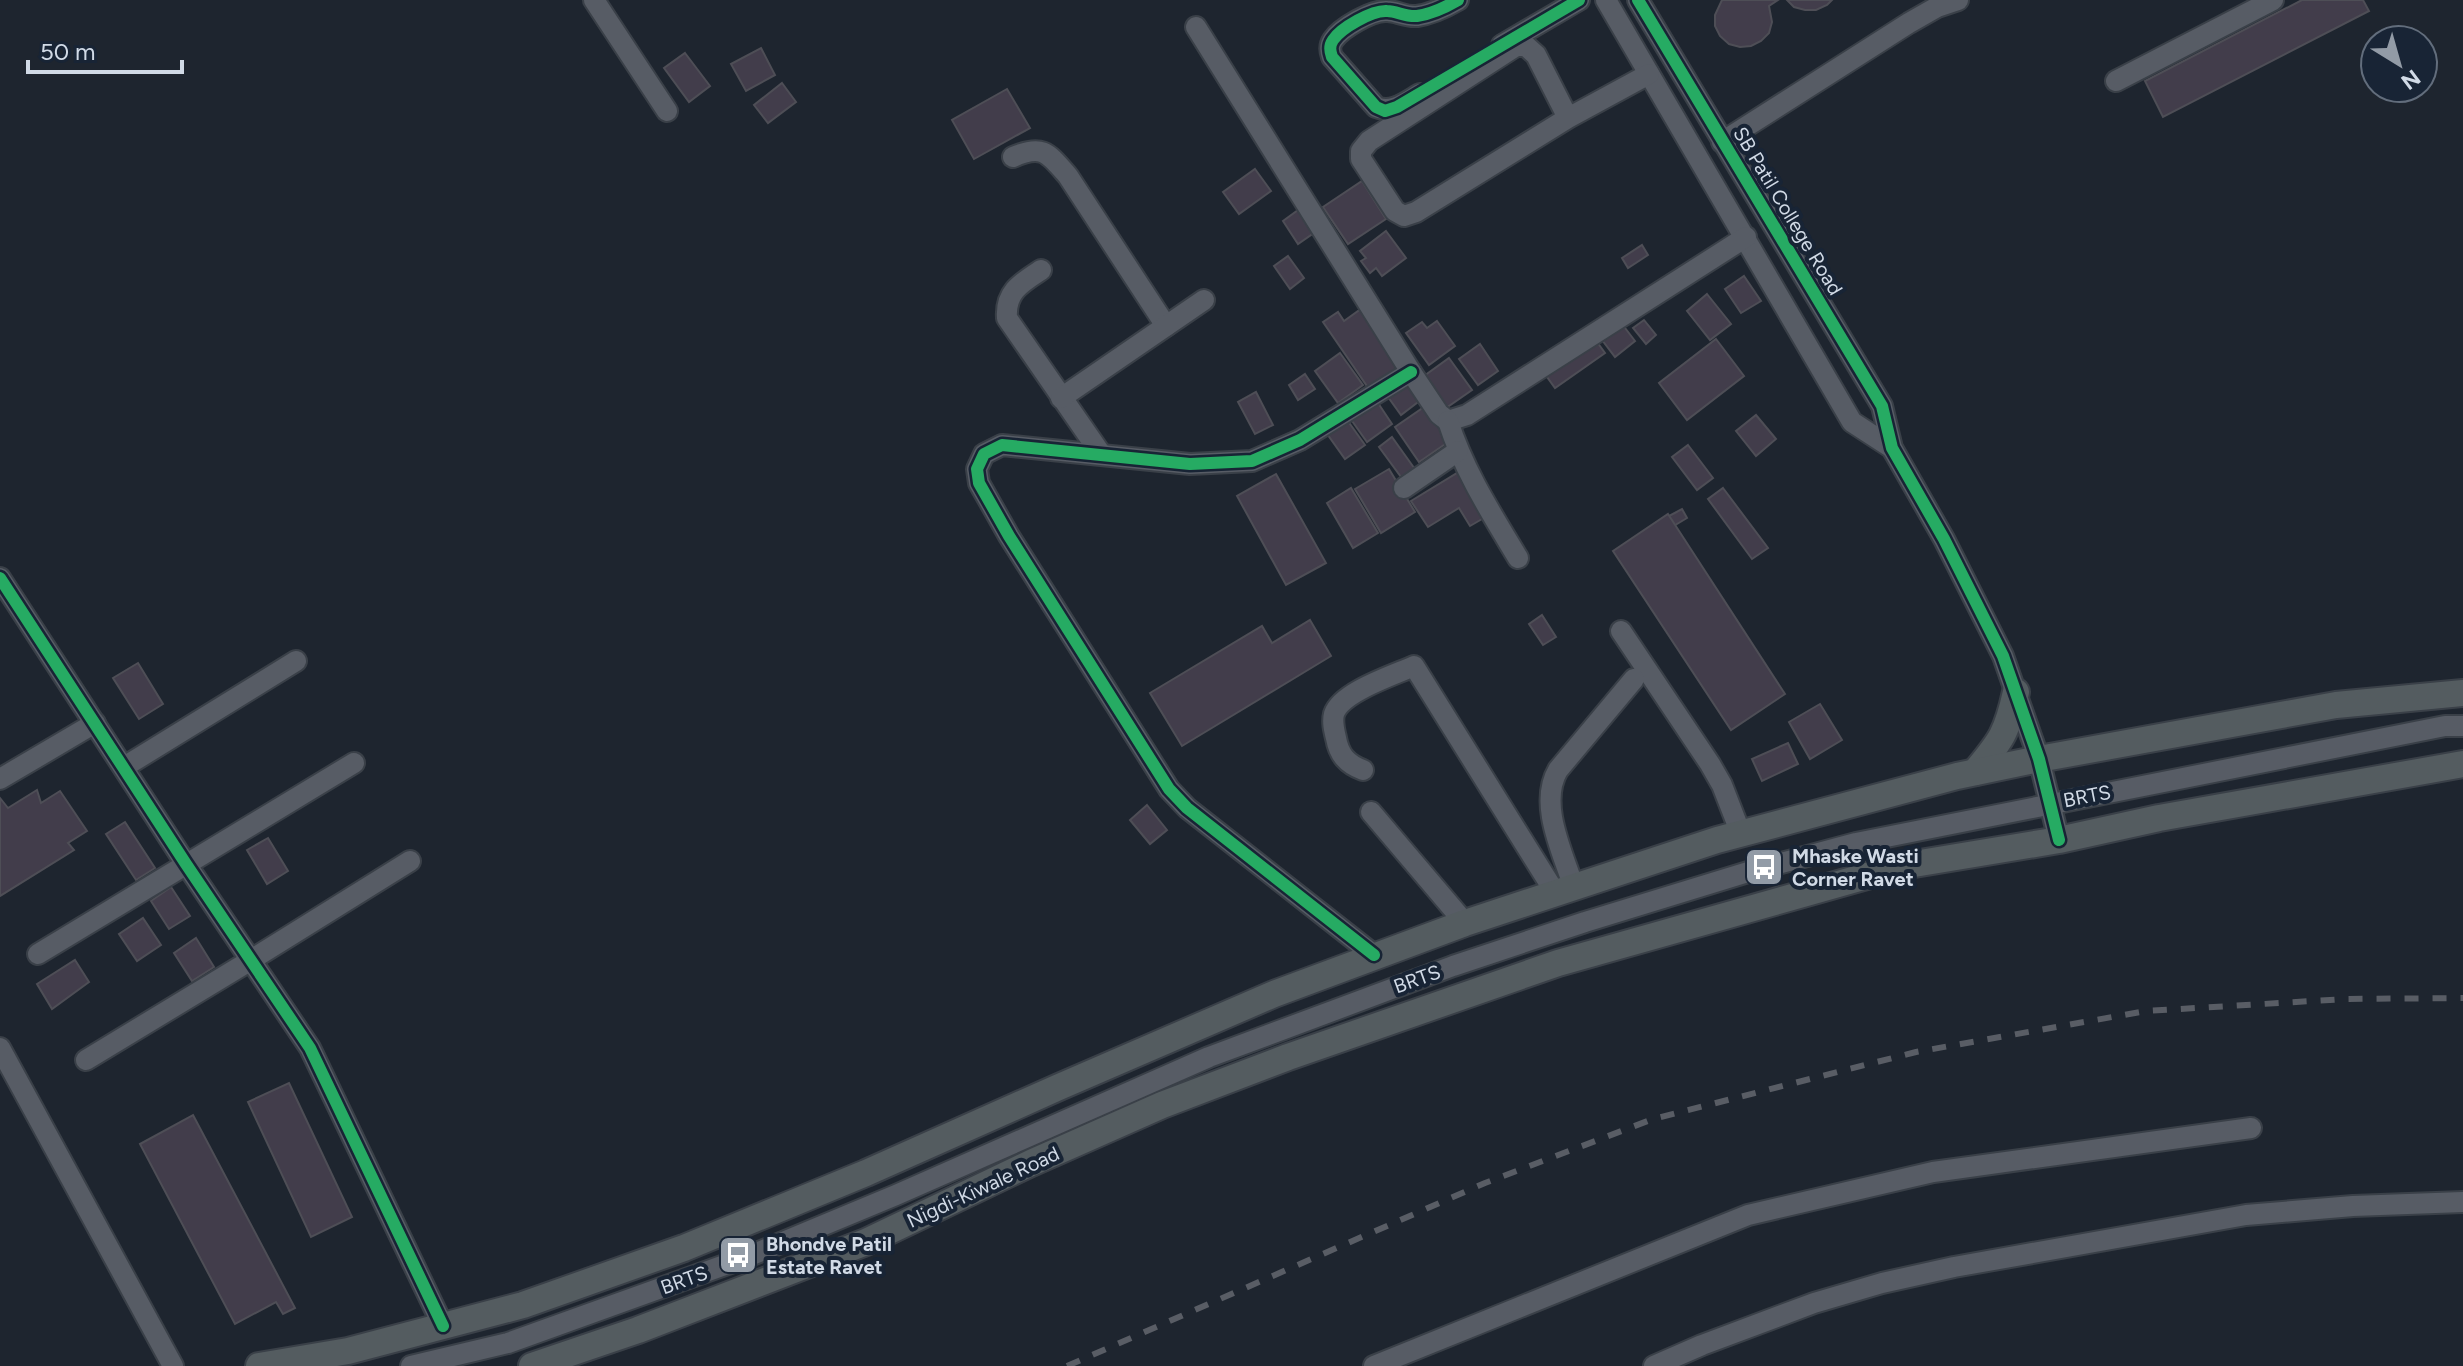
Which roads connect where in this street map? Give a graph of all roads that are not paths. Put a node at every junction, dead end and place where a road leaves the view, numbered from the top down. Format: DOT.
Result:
graph roads {
  1 [pos="594,0"];
  2 [pos="1458,0"];
  3 [pos="1579,0"];
  4 [pos="1606,0"];
  5 [pos="1638,0"];
  6 [pos="1958,0"];
  7 [pos="2273,0"];
  8 [pos="1196,27"];
  9 [pos="1649,74"];
  10 [pos="2116,81"];
  11 [pos="667,111"];
  12 [pos="1568,118"];
  13 [pos="1722,142"];
  14 [pos="1013,157"];
  15 [pos="1746,237"];
  16 [pos="1041,270"];
  17 [pos="1204,300"];
  18 [pos="1166,326"];
  19 [pos="1411,372"];
  20 [pos="1061,398"];
  21 [pos="1448,421"];
  22 [pos="1892,448"];
  23 [pos="1458,451"];
  24 [pos="1101,454"];
  25 [pos="1404,488"];
  26 [pos="1518,558"];
  27 [pos="0,578"];
  28 [pos="1621,631"];
  29 [pos="296,661"];
  30 [pos="1634,679"];
  31 [pos="2016,692"];
  32 [pos="2463,693"];
  33 [pos="95,723"];
  34 [pos="2463,726"];
  35 [pos="2039,759"];
  36 [pos="354,763"];
  37 [pos="2463,764"];
  38 [pos="124,767"];
  39 [pos="1363,770"];
  40 [pos="1975,772"];
  41 [pos="0,779"];
  42 [pos="2050,803"];
  43 [pos="1371,812"];
  44 [pos="1741,834"];
  45 [pos="2059,840"];
  46 [pos="410,861"];
  47 [pos="186,864"];
  48 [pos="1565,891"];
  49 [pos="1465,923"];
  50 [pos="38,954"];
  51 [pos="1374,955"];
  52 [pos="251,960"];
  53 [pos="0,1048"];
  54 [pos="86,1060"];
  55 [pos="2251,1128"];
  56 [pos="2463,1202"];
  57 [pos="443,1326"];
  58 [pos="173,1366"];
  59 [pos="259,1366"];
  60 [pos="411,1366"];
  61 [pos="532,1366"];
  62 [pos="1374,1366"];
  63 [pos="1654,1366"];
  1 -- 11 [label="street"];
  2 -- 3 [label="street"];
  4 -- 9 [label="street"];
  5 -- 13 [label="street, SB Patil College Road"];
  6 -- 13 [label="street"];
  7 -- 10 [label="street"];
  8 -- 19 [label="street"];
  9 -- 12 [label="street"];
  9 -- 15 [label="street"];
  12 -- 12 [label="street"];
  13 -- 22 [label="street, SB Patil College Road"];
  14 -- 18 [label="street"];
  15 -- 21 [label="street"];
  15 -- 22 [label="street"];
  16 -- 20 [label="street"];
  17 -- 18 [label="street"];
  18 -- 20 [label="street"];
  19 -- 21 [label="street"];
  19 -- 24 [label="street"];
  20 -- 24 [label="street"];
  21 -- 23 [label="street"];
  22 -- 31 [label="street"];
  23 -- 25 [label="street"];
  23 -- 26 [label="street"];
  24 -- 51 [label="street"];
  27 -- 33 [label="street"];
  28 -- 44 [label="street"];
  29 -- 38 [label="street"];
  30 -- 48 [label="street"];
  31 -- 35 [label="street"];
  31 -- 40 [label="main road"];
  32 -- 35 [label="main road"];
  33 -- 38 [label="street"];
  33 -- 41 [label="street"];
  34 -- 42 [label="street, BRTS"];
  35 -- 40 [label="main road"];
  35 -- 42 [label="street"];
  36 -- 47 [label="street"];
  37 -- 45 [label="main road, Nigdi-Kiwale Road"];
  38 -- 47 [label="street"];
  39 -- 48 [label="street"];
  40 -- 44 [label="main road"];
  42 -- 45 [label="street"];
  42 -- 60 [label="street, BRTS"];
  43 -- 49 [label="street"];
  44 -- 48 [label="main road"];
  45 -- 61 [label="main road, Nigdi-Kiwale Road"];
  46 -- 52 [label="street"];
  47 -- 50 [label="street"];
  47 -- 52 [label="street"];
  48 -- 49 [label="main road"];
  49 -- 51 [label="main road"];
  51 -- 57 [label="main road"];
  52 -- 54 [label="street"];
  52 -- 57 [label="street"];
  53 -- 58 [label="street"];
  55 -- 62 [label="street"];
  56 -- 63 [label="street"];
  57 -- 59 [label="main road"];
}
